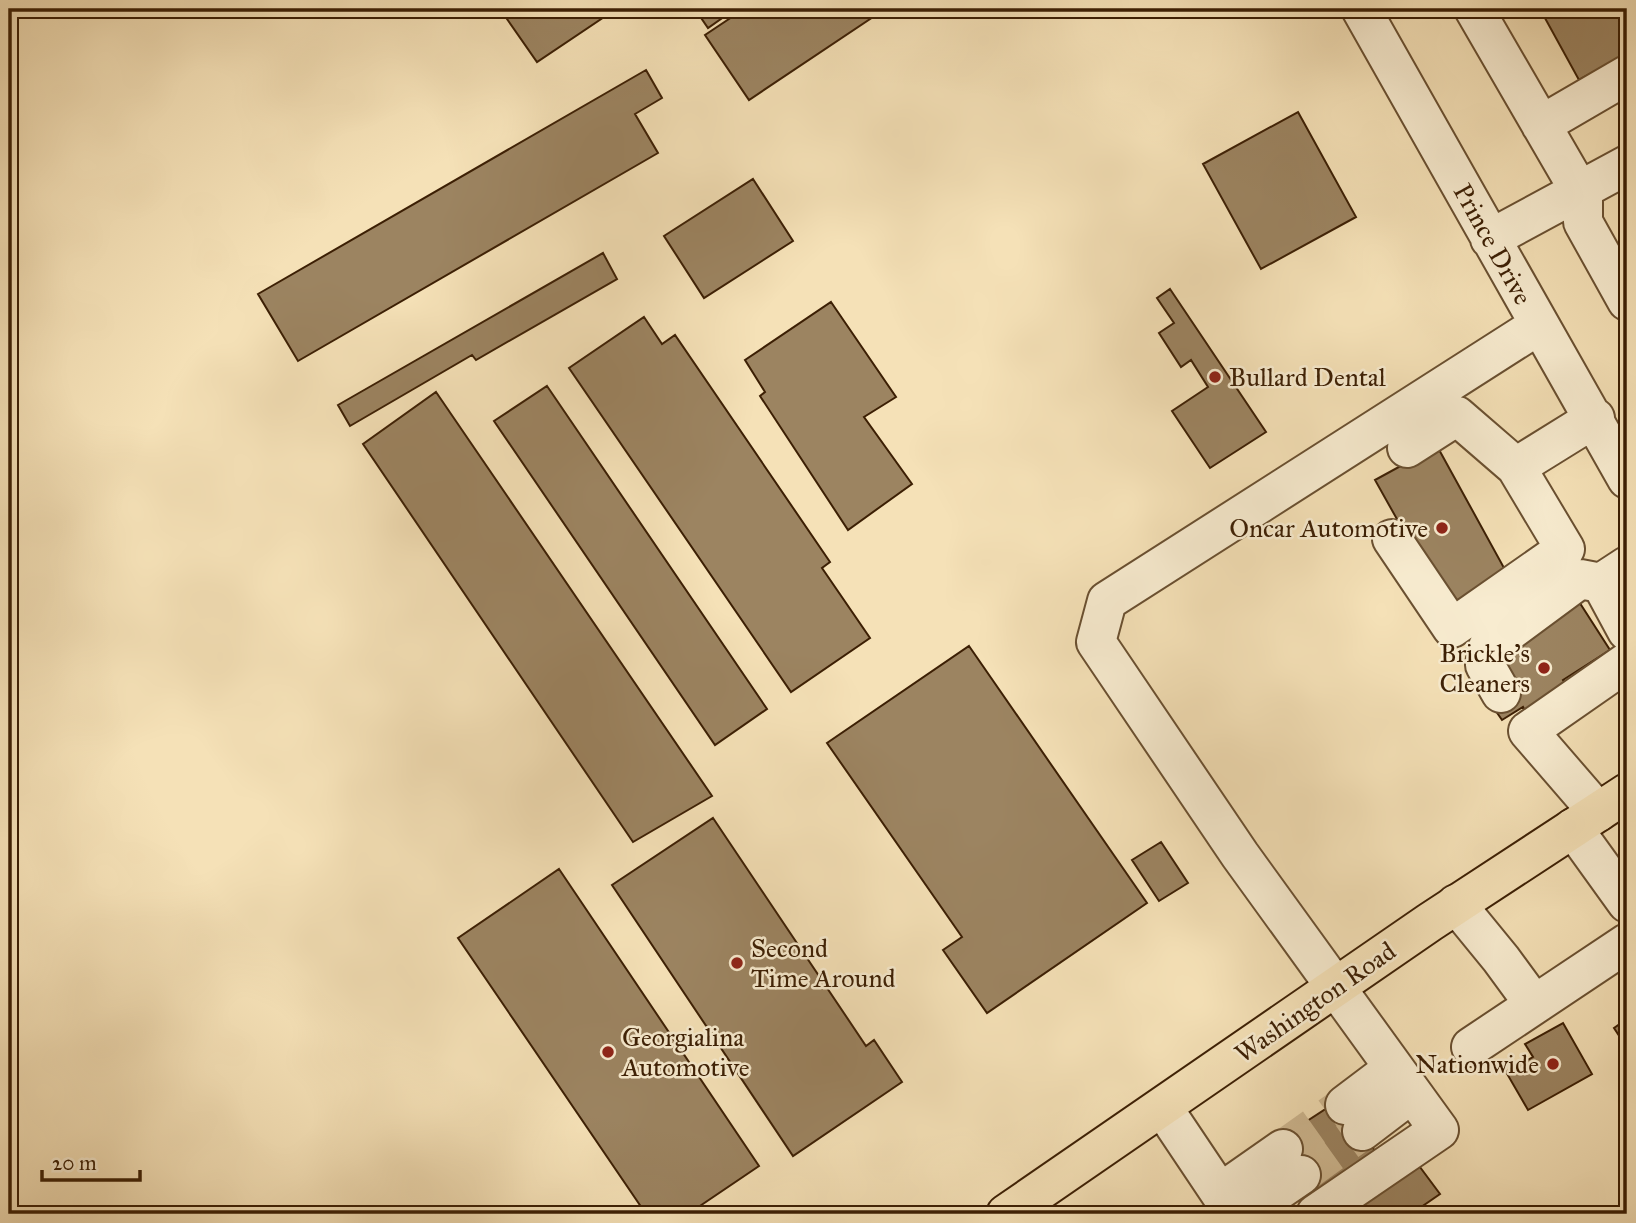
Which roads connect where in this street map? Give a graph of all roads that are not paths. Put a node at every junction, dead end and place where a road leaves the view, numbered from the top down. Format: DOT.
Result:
graph roads {
  1 [pos="1361,9"];
  2 [pos="1474,9"];
  3 [pos="1627,75"];
  4 [pos="1541,125"];
  5 [pos="1627,165"];
  6 [pos="1579,190"];
  7 [pos="1490,239"];
  8 [pos="1621,278"];
  9 [pos="1539,325"];
  10 [pos="1595,418"];
  11 [pos="1407,448"];
  12 [pos="1516,467"];
  13 [pos="1627,479"];
  14 [pos="1392,539"];
  15 [pos="1614,575"];
  16 [pos="1627,631"];
  17 [pos="1627,662"];
  18 [pos="1514,712"];
  19 [pos="1600,811"];
  20 [pos="1627,903"];
  21 [pos="1456,904"];
  22 [pos="1627,943"];
  23 [pos="1335,989"];
  24 [pos="1534,1004"];
  25 [pos="1471,1047"];
  26 [pos="1403,1081"];
  27 [pos="1163,1108"];
  28 [pos="1353,1118"];
  29 [pos="1292,1162"];
  30 [pos="1233,1207"];
  31 [pos="1006,1214"];
  32 [pos="1316,1214"];
  1 -- 7 [label="street, Prince Drive"];
  2 -- 4 [label="street"];
  3 -- 4 [label="street"];
  4 -- 6 [label="street"];
  5 -- 6 [label="street"];
  6 -- 7 [label="street"];
  6 -- 8 [label="street"];
  7 -- 9 [label="street, Prince Drive"];
  9 -- 10 [label="street, Prince Drive"];
  9 -- 23 [label="street"];
  10 -- 12 [label="street"];
  10 -- 13 [label="street, Prince Drive"];
  11 -- 12 [label="street"];
  12 -- 14 [label="street"];
  15 -- 16 [label="street"];
  15 -- 18 [label="street"];
  17 -- 18 [label="street"];
  18 -- 19 [label="street"];
  19 -- 20 [label="street"];
  19 -- 21 [label="main road, Washington Road"];
  21 -- 23 [label="main road, Washington Road"];
  21 -- 24 [label="street"];
  22 -- 24 [label="street"];
  23 -- 26 [label="street"];
  23 -- 27 [label="main road, Washington Road"];
  24 -- 25 [label="street"];
  26 -- 28 [label="street"];
  26 -- 32 [label="street"];
  27 -- 30 [label="street"];
  27 -- 31 [label="main road, Washington Road"];
  29 -- 30 [label="street"];
}
